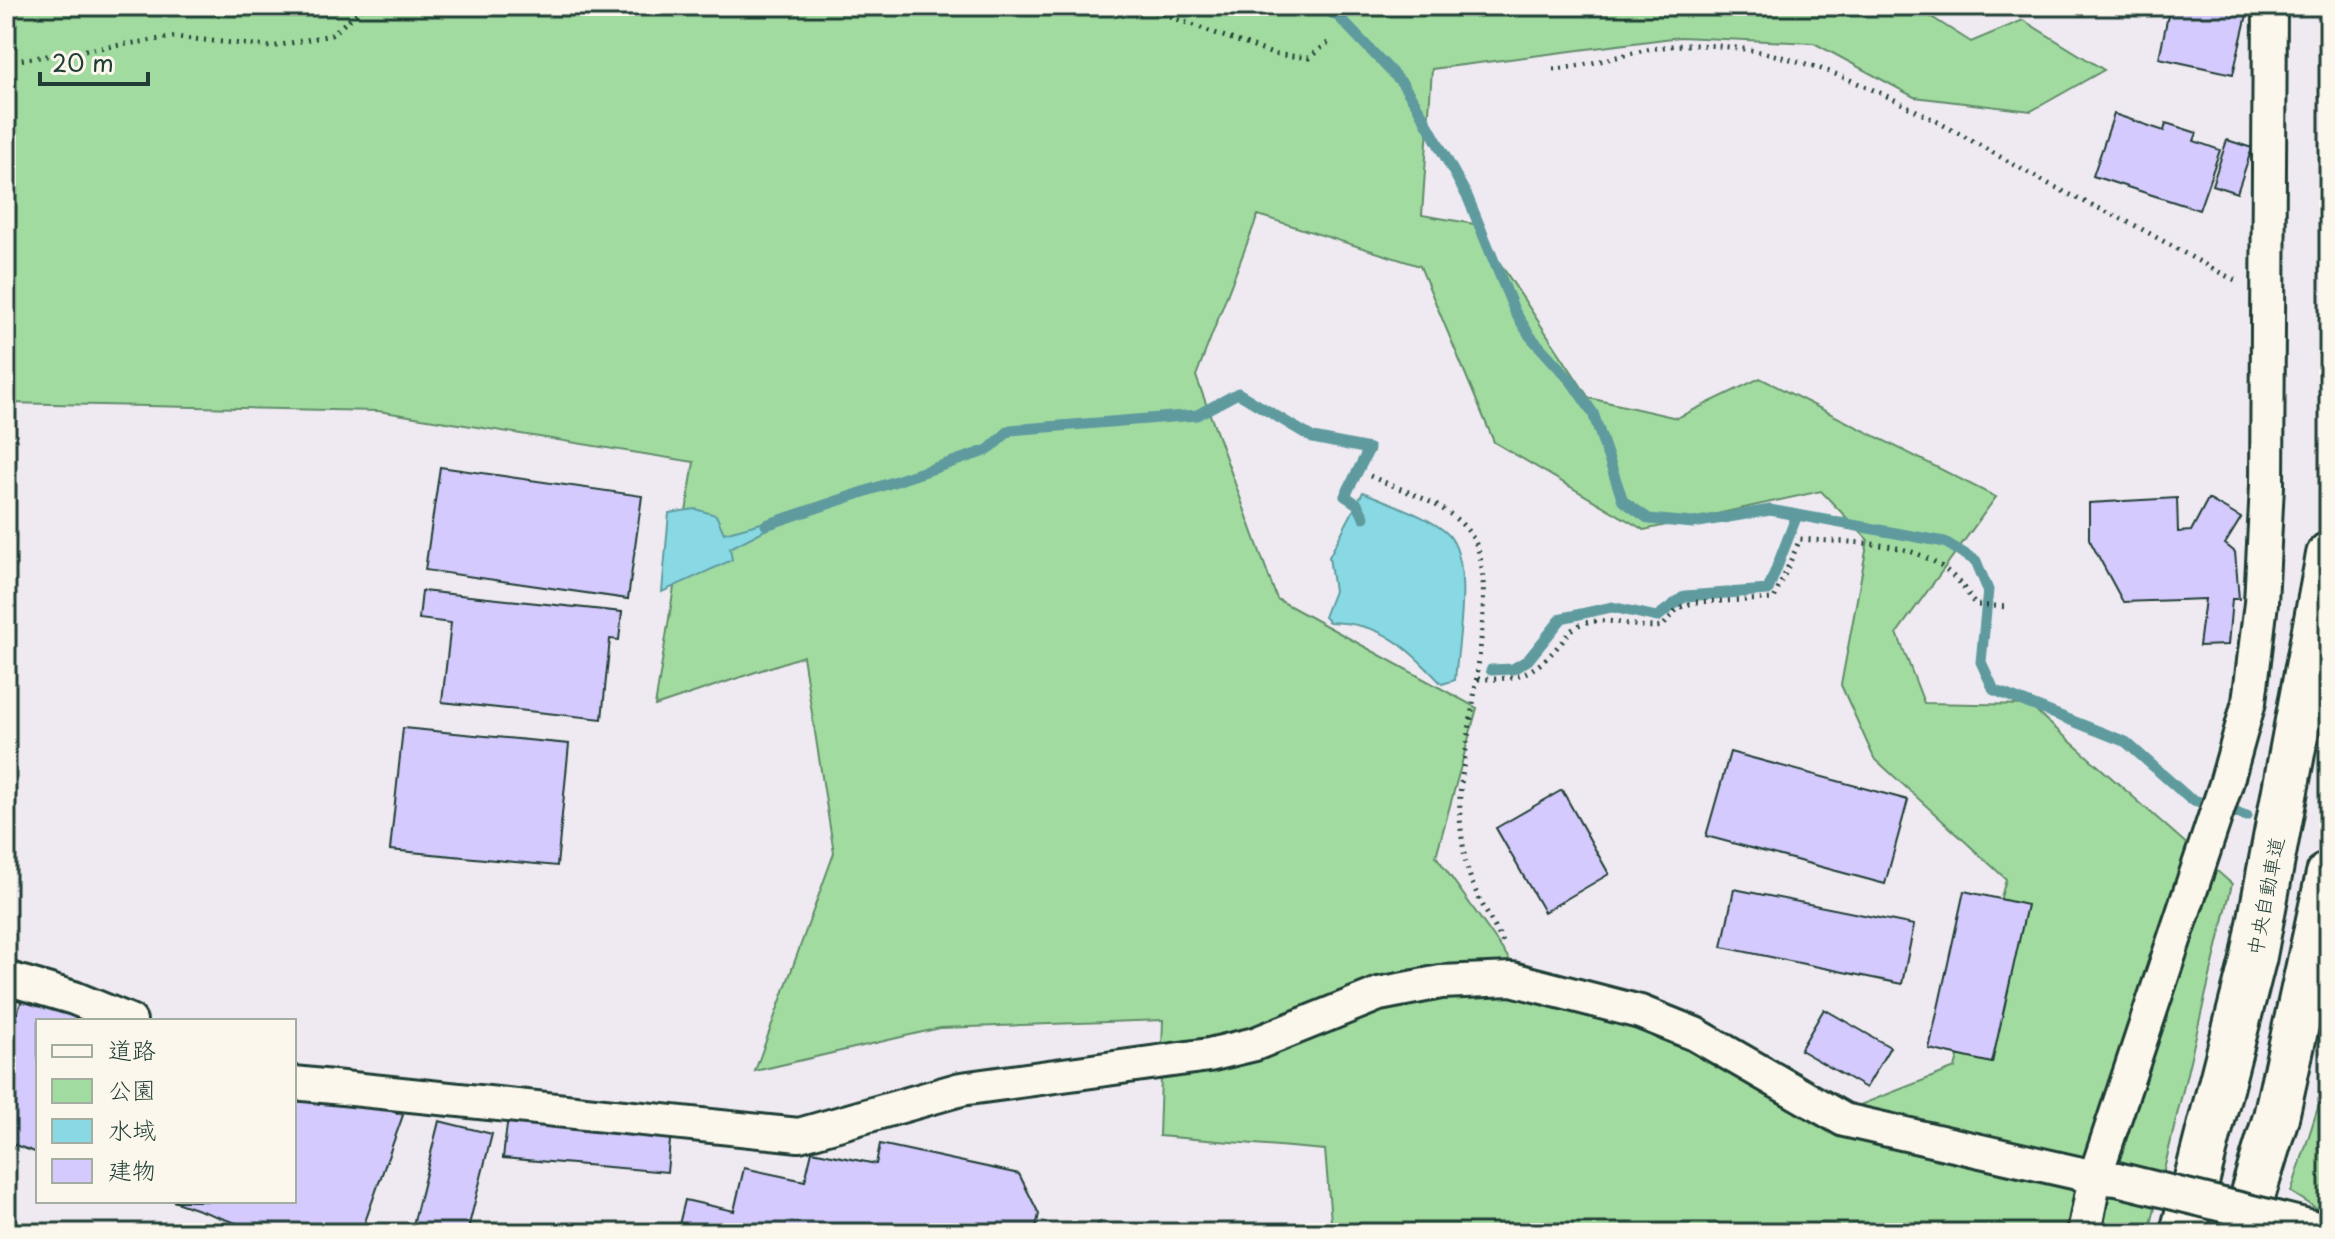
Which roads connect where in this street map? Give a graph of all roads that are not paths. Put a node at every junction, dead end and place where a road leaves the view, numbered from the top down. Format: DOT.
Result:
graph roads {
  1 [pos="2270,6"];
  2 [pos="2329,555"];
  3 [pos="2329,874"];
  4 [pos="6,978"];
  5 [pos="125,1019"];
  6 [pos="296,1083"];
  7 [pos="2106,1178"];
  8 [pos="2329,1231"];
  9 [pos="2084,1233"];
  10 [pos="2183,1233"];
  11 [pos="2241,1233"];
  1 -- 7 [label="street"];
  2 -- 10 [label="highway, 中央自動車道"];
  3 -- 11 [label="highway"];
  4 -- 5 [label="street"];
  6 -- 7 [label="street"];
  7 -- 8 [label="street, bridge"];
  7 -- 9 [label="street"];
}
